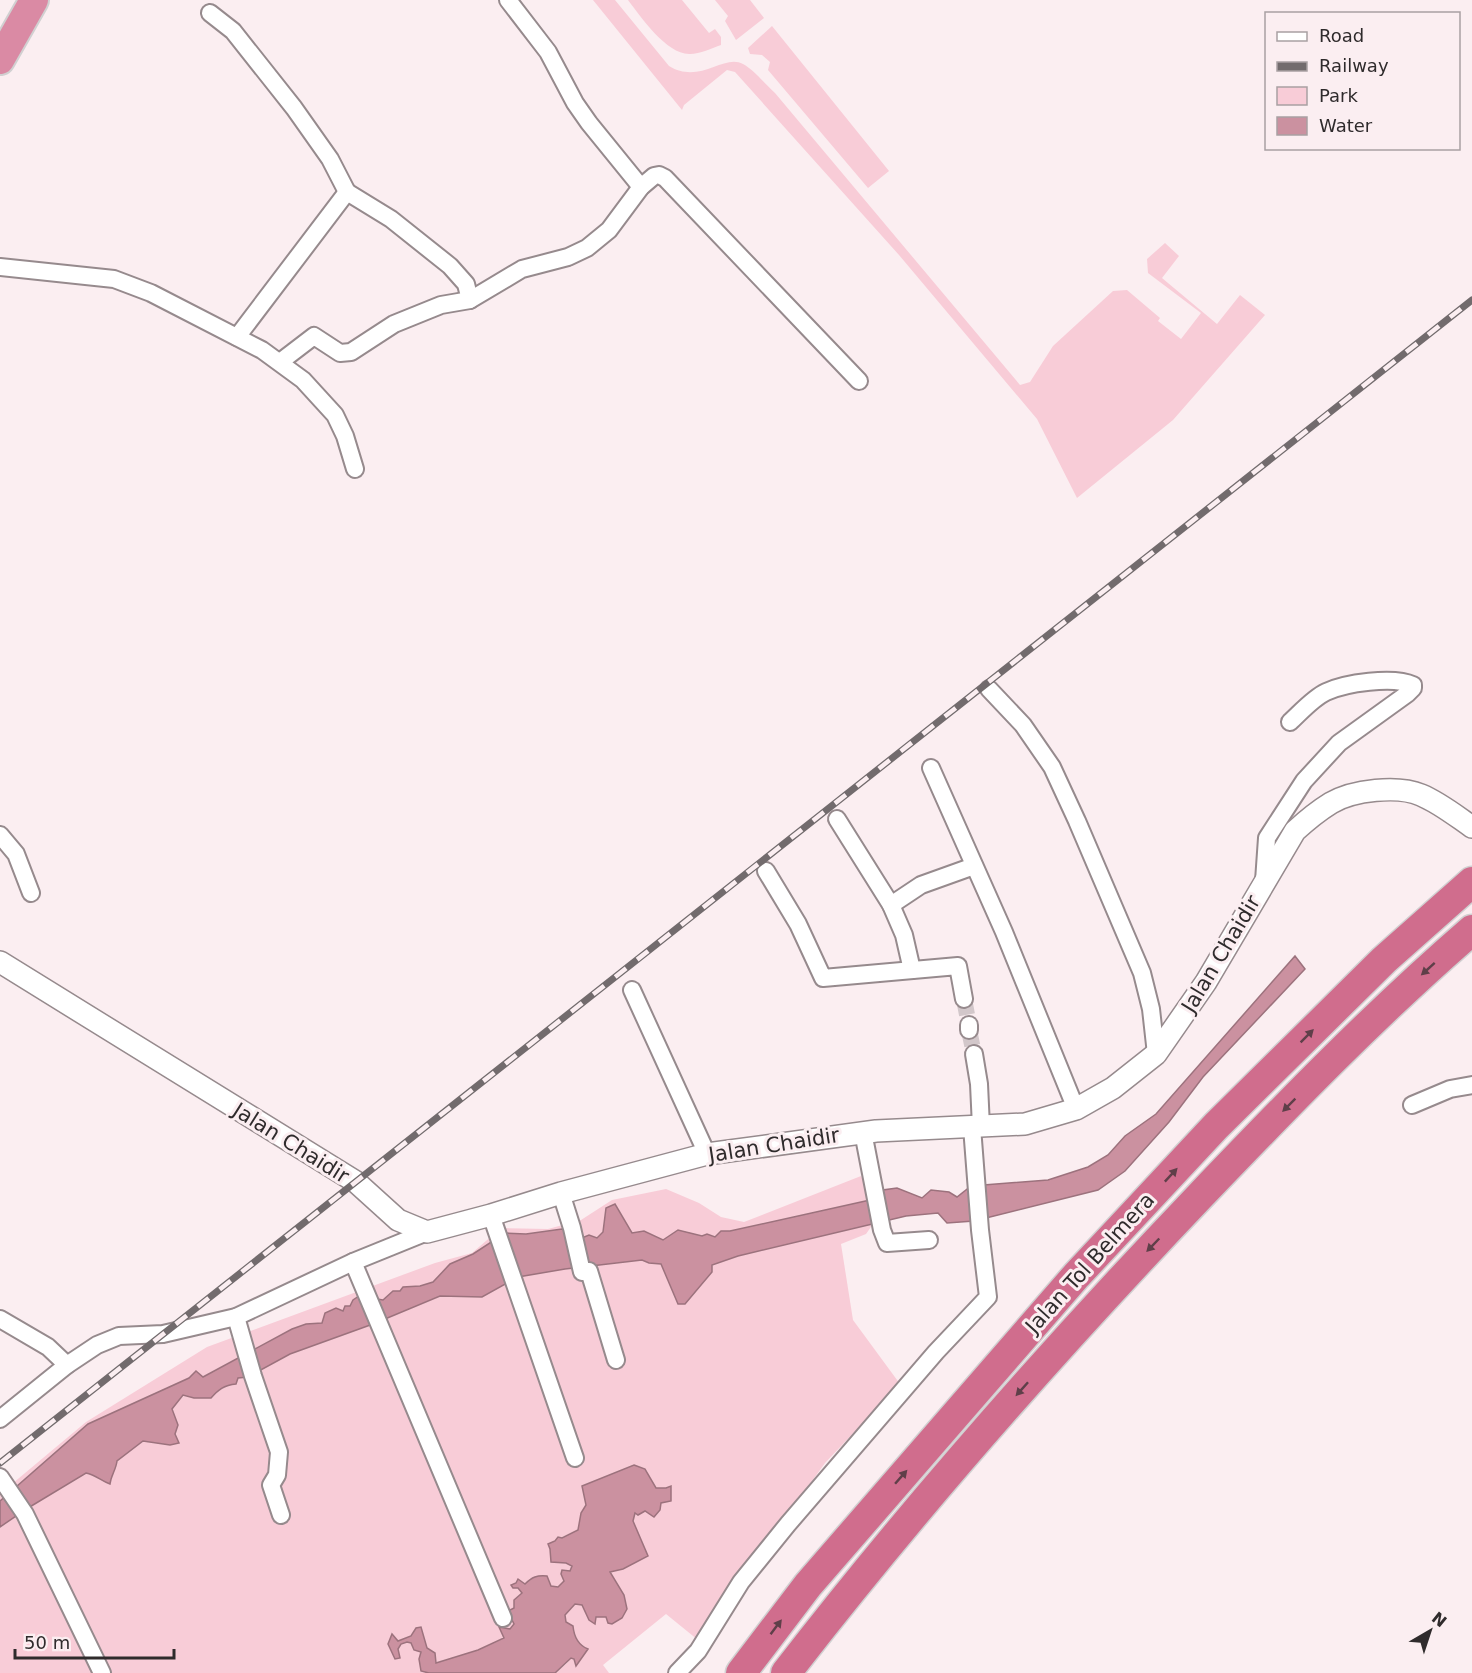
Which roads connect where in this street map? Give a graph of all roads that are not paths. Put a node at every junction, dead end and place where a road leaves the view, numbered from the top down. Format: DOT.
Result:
graph roads {
  1 [pos="34,0"];
  2 [pos="508,0"];
  3 [pos="210,13"];
  4 [pos="0,60"];
  5 [pos="641,187"];
  6 [pos="347,192"];
  7 [pos="0,267"];
  8 [pos="470,300"];
  9 [pos="237,337"];
  10 [pos="280,362"];
  11 [pos="859,381"];
  12 [pos="355,469"];
  13 [pos="989,689"];
  14 [pos="1290,722"];
  15 [pos="931,768"];
  16 [pos="837,819"];
  17 [pos="1472,827"];
  18 [pos="0,835"];
  19 [pos="974,866"];
  20 [pos="766,872"];
  21 [pos="1264,880"];
  22 [pos="1472,882"];
  23 [pos="31,893"];
  24 [pos="891,905"];
  25 [pos="1472,930"];
  26 [pos="0,962"];
  27 [pos="912,970"];
  28 [pos="632,990"];
  29 [pos="964,999"];
  30 [pos="974,1054"];
  31 [pos="1156,1054"];
  32 [pos="1472,1085"];
  33 [pos="1412,1105"];
  34 [pos="1076,1109"];
  35 [pos="977,1127"];
  36 [pos="863,1132"];
  37 [pos="707,1154"];
  38 [pos="561,1193"];
  39 [pos="493,1221"];
  40 [pos="427,1232"];
  41 [pos="929,1240"];
  42 [pos="353,1262"];
  43 [pos="236,1317"];
  44 [pos="0,1319"];
  45 [pos="616,1360"];
  46 [pos="67,1365"];
  47 [pos="0,1419"];
  48 [pos="575,1458"];
  49 [pos="0,1477"];
  50 [pos="281,1515"];
  51 [pos="503,1618"];
  52 [pos="102,1673"];
  53 [pos="677,1673"];
  54 [pos="741,1673"];
  55 [pos="786,1673"];
  1 -- 4 [label="highway"];
  2 -- 5 [label="street"];
  3 -- 6 [label="street"];
  5 -- 8 [label="street"];
  5 -- 11 [label="street"];
  6 -- 8 [label="street"];
  6 -- 9 [label="street"];
  7 -- 9 [label="street"];
  8 -- 10 [label="street"];
  9 -- 10 [label="street"];
  10 -- 12 [label="street"];
  13 -- 31 [label="street"];
  14 -- 21 [label="street"];
  15 -- 19 [label="street"];
  16 -- 24 [label="street"];
  17 -- 21 [label="street, Jalan Chaidir"];
  18 -- 23 [label="street"];
  19 -- 24 [label="street"];
  19 -- 34 [label="street"];
  20 -- 27 [label="street"];
  21 -- 31 [label="street, Jalan Chaidir"];
  54 -- 22 [label="highway, Jalan Tol Belmera, one-way"];
  24 -- 27 [label="street"];
  25 -- 55 [label="highway, Jalan Tol Belmera, one-way"];
  26 -- 40 [label="street, Jalan Chaidir"];
  27 -- 29 [label="street"];
  28 -- 37 [label="street"];
  30 -- 35 [label="street"];
  31 -- 34 [label="street, Jalan Chaidir"];
  32 -- 33 [label="street"];
  34 -- 35 [label="street, Jalan Chaidir"];
  35 -- 36 [label="street, Jalan Chaidir"];
  35 -- 53 [label="street"];
  36 -- 37 [label="street, Jalan Chaidir"];
  36 -- 41 [label="street"];
  37 -- 38 [label="street, Jalan Chaidir"];
  38 -- 39 [label="street, Jalan Chaidir"];
  38 -- 45 [label="street"];
  39 -- 40 [label="street, Jalan Chaidir"];
  39 -- 48 [label="street"];
  40 -- 42 [label="street"];
  42 -- 43 [label="street"];
  42 -- 51 [label="street"];
  43 -- 46 [label="street"];
  43 -- 50 [label="street"];
  44 -- 46 [label="street"];
  46 -- 47 [label="street"];
  49 -- 52 [label="street"];
}
